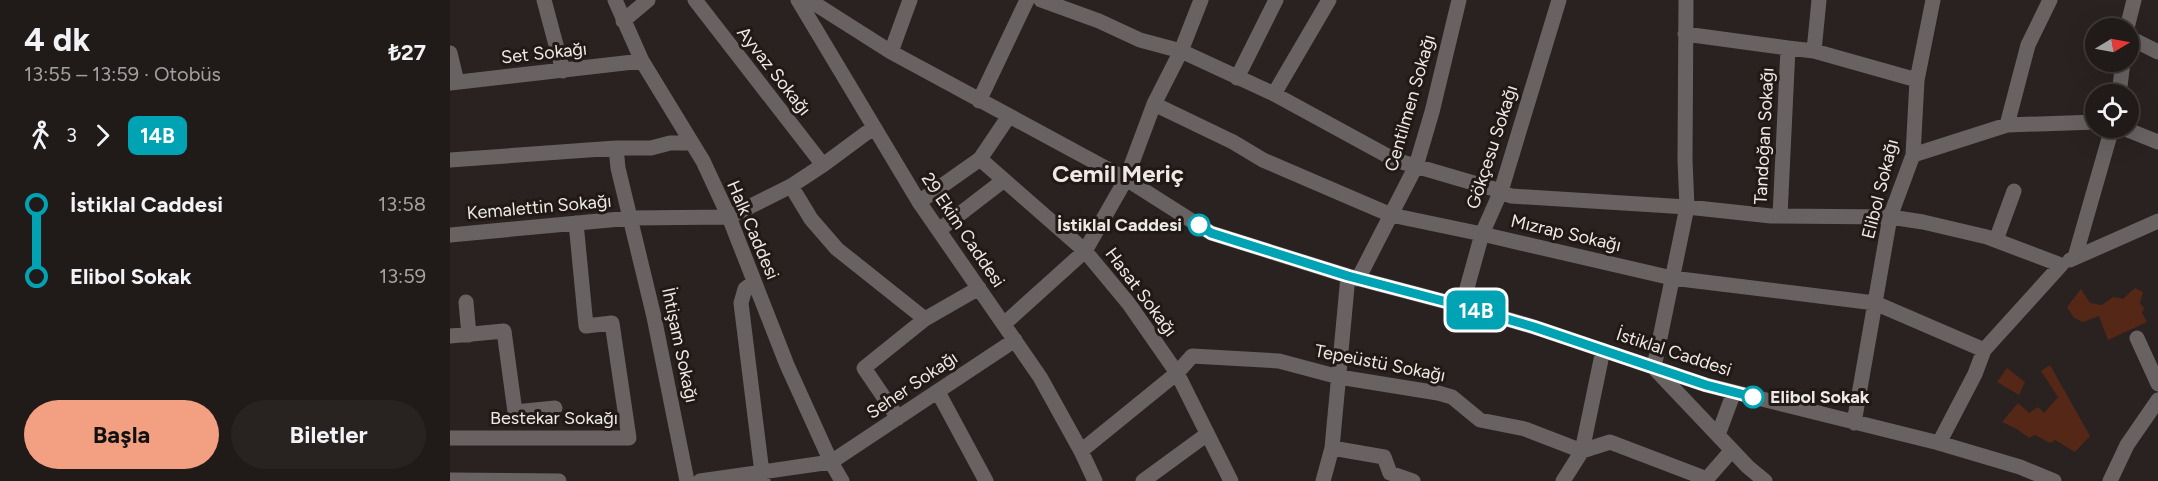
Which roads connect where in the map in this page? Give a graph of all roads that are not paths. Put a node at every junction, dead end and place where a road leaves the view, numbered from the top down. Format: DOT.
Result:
graph roads {
  1 [pos="544,0"];
  2 [pos="615,0"];
  3 [pos="648,0"];
  4 [pos="695,0"];
  5 [pos="798,0"];
  6 [pos="809,0"];
  7 [pos="910,0"];
  8 [pos="1027,0"];
  9 [pos="1041,0"];
  10 [pos="1202,0"];
  11 [pos="1276,0"];
  12 [pos="1329,0"];
  13 [pos="1459,0"];
  14 [pos="1559,0"];
  15 [pos="1686,0"];
  16 [pos="1819,0"];
  17 [pos="1933,0"];
  18 [pos="2050,0"];
  19 [pos="2134,0"];
  20 [pos="2130,18"];
  21 [pos="622,21"];
  22 [pos="1685,34"];
  23 [pos="2139,42"];
  24 [pos="1788,48"];
  25 [pos="1181,51"];
  26 [pos="1814,51"];
  27 [pos="891,52"];
  28 [pos="2158,52"];
  29 [pos="450,53"];
  30 [pos="642,61"];
  31 [pos="563,71"];
  32 [pos="1237,78"];
  33 [pos="1917,80"];
  34 [pos="454,83"];
  35 [pos="1274,94"];
  36 [pos="979,101"];
  37 [pos="1154,104"];
  38 [pos="1009,116"];
  39 [pos="2085,122"];
  40 [pos="2007,125"];
  41 [pos="873,128"];
  42 [pos="2139,134"];
  43 [pos="2109,138"];
  44 [pos="2158,142"];
  45 [pos="691,143"];
  46 [pos="616,148"];
  47 [pos="1913,155"];
  48 [pos="980,159"];
  49 [pos="450,160"];
  50 [pos="823,165"];
  51 [pos="1416,166"];
  52 [pos="1126,179"];
  53 [pos="1004,180"];
  54 [pos="791,186"];
  55 [pos="1501,191"];
  56 [pos="2014,191"];
  57 [pos="919,202"];
  58 [pos="1687,207"];
  59 [pos="1391,216"];
  60 [pos="1780,216"];
  61 [pos="1890,217"];
  62 [pos="631,218"];
  63 [pos="729,218"];
  64 [pos="2158,221"];
  65 [pos="576,223"];
  66 [pos="939,230"];
  67 [pos="1482,234"];
  68 [pos="450,235"];
  69 [pos="1996,240"];
  70 [pos="1085,251"];
  71 [pos="2068,261"];
  72 [pos="1353,278"];
  73 [pos="1672,278"];
  74 [pos="754,282"];
  75 [pos="979,288"];
  76 [pos="466,302"];
  77 [pos="1875,303"];
  78 [pos="1462,306"];
  79 [pos="925,319"];
  80 [pos="1004,324"];
  81 [pos="469,334"];
  82 [pos="450,336"];
  83 [pos="2137,338"];
  84 [pos="1015,340"];
  85 [pos="1603,350"];
  86 [pos="1984,350"];
  87 [pos="1654,368"];
  88 [pos="1177,373"];
  89 [pos="1339,377"];
  90 [pos="2158,384"];
  91 [pos="938,392"];
  92 [pos="1734,392"];
  93 [pos="2158,400"];
  94 [pos="555,408"];
  95 [pos="898,418"];
  96 [pos="1854,423"];
  97 [pos="1206,435"];
  98 [pos="1718,435"];
  99 [pos="450,438"];
  100 [pos="1939,443"];
  101 [pos="1332,448"];
  102 [pos="1732,450"];
  103 [pos="1081,451"];
  104 [pos="1582,451"];
  105 [pos="831,462"];
  106 [pos="2018,474"];
  107 [pos="762,477"];
  108 [pos="450,480"];
  109 [pos="1706,480"];
  110 [pos="559,481"];
  111 [pos="687,481"];
  112 [pos="700,481"];
  113 [pos="842,481"];
  114 [pos="986,481"];
  115 [pos="1095,481"];
  116 [pos="1143,481"];
  117 [pos="1231,481"];
  118 [pos="1323,481"];
  119 [pos="1413,481"];
  120 [pos="1563,481"];
  121 [pos="1765,481"];
  122 [pos="2054,481"];
  123 [pos="2110,481"];
  1 -- 31 [label="street"];
  2 -- 21 [label="street, Halk Caddesi"];
  3 -- 21 [label="street"];
  4 -- 50 [label="street, Ayvaz Sokağı"];
  5 -- 41 [label="street, 29 Ekim Caddesi"];
  6 -- 27 [label="street, İstiklal Caddesi"];
  7 -- 27 [label="street"];
  8 -- 36 [label="street"];
  9 -- 25 [label="street"];
  10 -- 25 [label="street"];
  11 -- 32 [label="street"];
  12 -- 35 [label="street"];
  13 -- 51 [label="street, Centilmen Sokağı"];
  14 -- 55 [label="street, Gökçesu Sokağı"];
  15 -- 22 [label="street"];
  16 -- 26 [label="street"];
  17 -- 33 [label="street, Elibol Sokağı"];
  18 -- 40 [label="street"];
  19 -- 20 [label="street"];
  21 -- 30 [label="street, Halk Caddesi"];
  22 -- 24 [label="street"];
  22 -- 58 [label="street"];
  23 -- 28 [label="street"];
  24 -- 26 [label="street, Tandoğan Sokağı"];
  24 -- 60 [label="street, Tandoğan Sokağı"];
  25 -- 32 [label="street"];
  25 -- 37 [label="street"];
  26 -- 33 [label="street, Tandoğan Sokağı"];
  27 -- 36 [label="street, İstiklal Caddesi"];
  29 -- 34 [label="street"];
  30 -- 31 [label="street, Set Sokağı"];
  30 -- 45 [label="street, Halk Caddesi"];
  31 -- 34 [label="street, Set Sokağı"];
  32 -- 35 [label="street"];
  33 -- 47 [label="street, Elibol Sokağı"];
  35 -- 51 [label="street"];
  36 -- 38 [label="street, İstiklal Caddesi"];
  37 -- 52 [label="street"];
  37 -- 59 [label="street, Mızrap Sokağı"];
  38 -- 48 [label="street"];
  38 -- 52 [label="street, İstiklal Caddesi"];
  39 -- 40 [label="street"];
  40 -- 47 [label="street"];
  41 -- 50 [label="street"];
  41 -- 57 [label="street, 29 Ekim Caddesi"];
  42 -- 44 [label="street"];
  43 -- 71 [label="street"];
  45 -- 46 [label="street"];
  45 -- 63 [label="street, Halk Caddesi"];
  46 -- 49 [label="street"];
  46 -- 62 [label="street, İhtişam Sokağı"];
  47 -- 61 [label="street, Elibol Sokağı"];
  48 -- 53 [label="street, Hasat Sokağı"];
  48 -- 57 [label="street"];
  50 -- 54 [label="street"];
  51 -- 55 [label="street"];
  51 -- 59 [label="street, Centilmen Sokağı"];
  52 -- 70 [label="street"];
  52 -- 72 [label="street, İstiklal Caddesi"];
  53 -- 66 [label="street"];
  53 -- 70 [label="street, Hasat Sokağı"];
  54 -- 63 [label="street"];
  54 -- 79 [label="street"];
  55 -- 58 [label="street"];
  55 -- 67 [label="street, Gökçesu Sokağı"];
  56 -- 69 [label="street"];
  57 -- 66 [label="street, 29 Ekim Caddesi"];
  58 -- 60 [label="street"];
  58 -- 73 [label="street"];
  59 -- 67 [label="street, Mızrap Sokağı"];
  59 -- 72 [label="street, Centilmen Sokağı"];
  60 -- 61 [label="street"];
  61 -- 69 [label="street"];
  61 -- 77 [label="street, Elibol Sokağı"];
  62 -- 63 [label="street, Kemalettin Sokağı"];
  62 -- 65 [label="street, Kemalettin Sokağı"];
  62 -- 111 [label="street, İhtişam Sokağı"];
  63 -- 74 [label="street, Halk Caddesi"];
  64 -- 71 [label="street"];
  65 -- 68 [label="street, Kemalettin Sokağı"];
  65 -- 99 [label="street, Bestekar Sokağı"];
  66 -- 75 [label="street, 29 Ekim Caddesi"];
  67 -- 73 [label="street, Mızrap Sokağı"];
  67 -- 78 [label="street, Gökçesu Sokağı"];
  69 -- 71 [label="street"];
  70 -- 80 [label="street"];
  70 -- 88 [label="street, Hasat Sokağı"];
  71 -- 86 [label="street"];
  72 -- 78 [label="street, İstiklal Caddesi"];
  72 -- 89 [label="street"];
  73 -- 77 [label="street, Mızrap Sokağı"];
  73 -- 87 [label="street"];
  74 -- 105 [label="street, Halk Caddesi"];
  74 -- 107 [label="street"];
  75 -- 79 [label="street"];
  75 -- 80 [label="street, 29 Ekim Caddesi"];
  76 -- 81 [label="street"];
  77 -- 86 [label="street, Mızrap Sokağı"];
  77 -- 96 [label="street, Elibol Sokağı"];
  78 -- 85 [label="street, İstiklal Caddesi"];
  79 -- 95 [label="street"];
  80 -- 84 [label="street, 29 Ekim Caddesi"];
  81 -- 82 [label="street"];
  81 -- 94 [label="street"];
  83 -- 90 [label="street"];
  84 -- 91 [label="street, Seher Sokağı"];
  84 -- 103 [label="street, 29 Ekim Caddesi"];
  85 -- 87 [label="street, İstiklal Caddesi"];
  85 -- 104 [label="street"];
  86 -- 100 [label="street"];
  87 -- 92 [label="street, İstiklal Caddesi"];
  87 -- 98 [label="street"];
  88 -- 89 [label="street, Tepeüstü Sokağı"];
  88 -- 97 [label="street, Hasat Sokağı"];
  88 -- 103 [label="street"];
  89 -- 101 [label="street"];
  89 -- 104 [label="street, Tepeüstü Sokağı"];
  91 -- 95 [label="street, Seher Sokağı"];
  91 -- 114 [label="street"];
  92 -- 96 [label="street, İstiklal Caddesi"];
  92 -- 98 [label="street"];
  93 -- 123 [label="street"];
  95 -- 105 [label="street, Seher Sokağı"];
  96 -- 100 [label="street, İstiklal Caddesi"];
  97 -- 116 [label="street"];
  97 -- 117 [label="street, Hasat Sokağı"];
  98 -- 102 [label="street"];
  100 -- 106 [label="street, İstiklal Caddesi"];
  101 -- 118 [label="street"];
  101 -- 119 [label="street"];
  102 -- 109 [label="street"];
  102 -- 121 [label="street"];
  103 -- 115 [label="street, 29 Ekim Caddesi"];
  104 -- 109 [label="street"];
  104 -- 120 [label="street"];
  105 -- 107 [label="street"];
  105 -- 113 [label="street, Halk Caddesi"];
  106 -- 122 [label="street, İstiklal Caddesi"];
  107 -- 112 [label="street"];
  108 -- 110 [label="street"];
}
